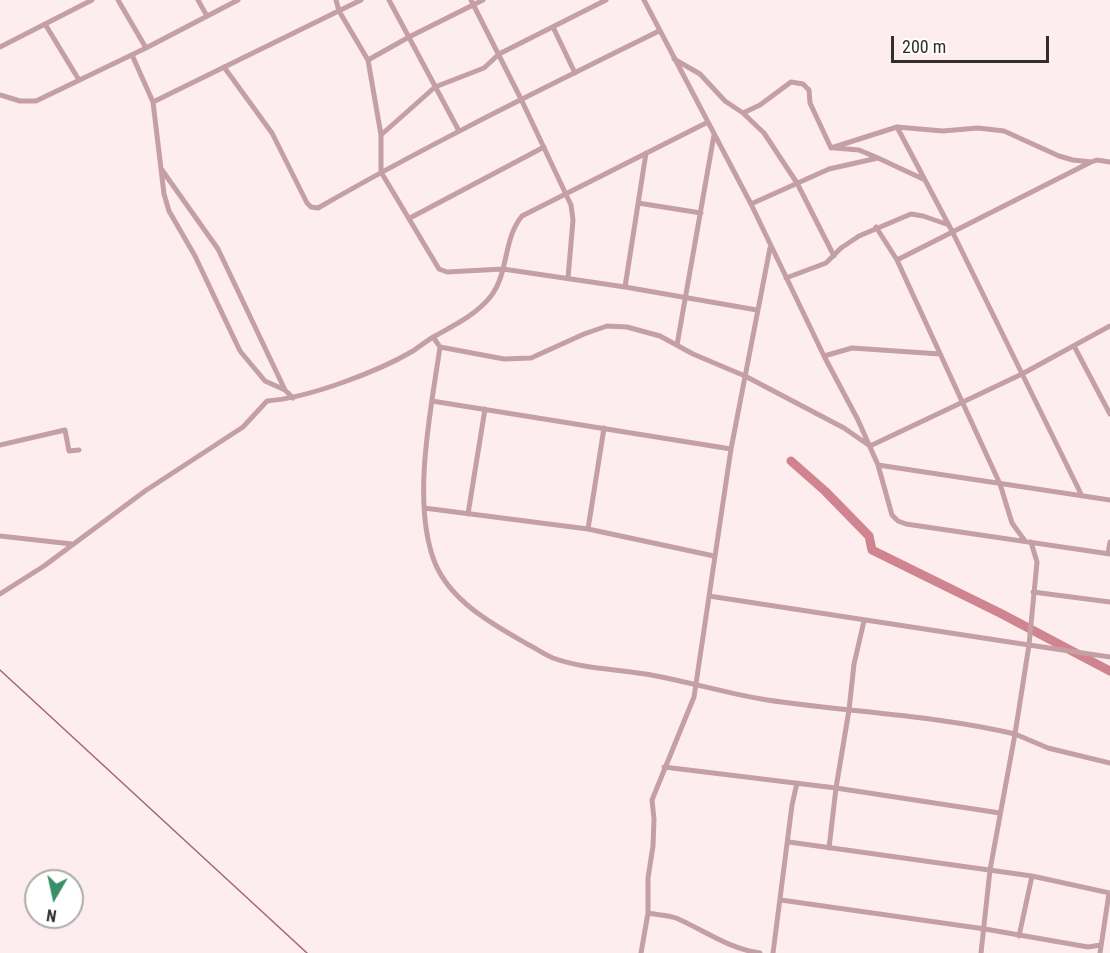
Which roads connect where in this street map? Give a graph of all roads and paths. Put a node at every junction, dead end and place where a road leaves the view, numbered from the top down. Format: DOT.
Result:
graph roads {
  1 [pos="92,0"];
  2 [pos="118,0"];
  3 [pos="198,0"];
  4 [pos="238,0"];
  5 [pos="336,0"];
  6 [pos="361,0"];
  7 [pos="389,0"];
  8 [pos="483,0"];
  9 [pos="606,0"];
  10 [pos="644,0"];
  11 [pos="472,2"];
  12 [pos="339,11"];
  13 [pos="207,16"];
  14 [pos="45,24"];
  15 [pos="553,27"];
  16 [pos="659,31"];
  17 [pos="409,37"];
  18 [pos="0,47"];
  19 [pos="146,48"];
  20 [pos="499,54"];
  21 [pos="132,55"];
  22 [pos="674,59"];
  23 [pos="368,60"];
  24 [pos="224,67"];
  25 [pos="575,73"];
  26 [pos="79,80"];
  27 [pos="435,87"];
  28 [pos="0,95"];
  29 [pos="521,99"];
  30 [pos="153,102"];
  31 [pos="743,113"];
  32 [pos="708,122"];
  33 [pos="897,127"];
  34 [pos="459,131"];
  35 [pos="381,135"];
  36 [pos="714,135"];
  37 [pos="544,147"];
  38 [pos="831,148"];
  39 [pos="646,153"];
  40 [pos="878,158"];
  41 [pos="1091,162"];
  42 [pos="1110,162"];
  43 [pos="160,167"];
  44 [pos="381,172"];
  45 [pos="925,179"];
  46 [pos="797,183"];
  47 [pos="566,192"];
  48 [pos="638,203"];
  49 [pos="751,204"];
  50 [pos="701,213"];
  51 [pos="410,218"];
  52 [pos="949,225"];
  53 [pos="876,227"];
  54 [pos="953,233"];
  55 [pos="770,246"];
  56 [pos="834,256"];
  57 [pos="897,260"];
  58 [pos="503,269"];
  59 [pos="568,278"];
  60 [pos="786,278"];
  61 [pos="625,287"];
  62 [pos="687,297"];
  63 [pos="757,310"];
  64 [pos="1110,326"];
  65 [pos="433,337"];
  66 [pos="677,345"];
  67 [pos="1074,346"];
  68 [pos="440,347"];
  69 [pos="940,354"];
  70 [pos="824,357"];
  71 [pos="1022,374"];
  72 [pos="745,376"];
  73 [pos="285,390"];
  74 [pos="293,398"];
  75 [pos="432,401"];
  76 [pos="963,402"];
  77 [pos="485,410"];
  78 [pos="1110,414"];
  79 [pos="604,428"];
  80 [pos="0,446"];
  81 [pos="870,446"];
  82 [pos="731,449"];
  83 [pos="79,450"];
  84 [pos="878,465"];
  85 [pos="1000,484"];
  86 [pos="1082,496"];
  87 [pos="1110,500"];
  88 [pos="424,508"];
  89 [pos="468,514"];
  90 [pos="588,529"];
  91 [pos="0,536"];
  92 [pos="1028,542"];
  93 [pos="1110,542"];
  94 [pos="72,544"];
  95 [pos="1109,553"];
  96 [pos="714,556"];
  97 [pos="1033,592"];
  98 [pos="0,594"];
  99 [pos="709,596"];
  100 [pos="1110,602"];
  101 [pos="864,621"];
  102 [pos="1029,645"];
  103 [pos="1110,657"];
  104 [pos="696,685"];
  105 [pos="849,710"];
  106 [pos="1015,734"];
  107 [pos="1110,763"];
  108 [pos="664,767"];
  109 [pos="797,783"];
  110 [pos="836,788"];
  111 [pos="1000,813"];
  112 [pos="789,842"];
  113 [pos="829,848"];
  114 [pos="990,870"];
  115 [pos="1032,876"];
  116 [pos="1109,893"];
  117 [pos="781,900"];
  118 [pos="648,913"];
  119 [pos="985,929"];
  120 [pos="1019,936"];
  121 [pos="1101,945"];
  122 [pos="641,953"];
  123 [pos="760,953"];
  124 [pos="774,953"];
  125 [pos="981,953"];
  126 [pos="1100,953"];
  1 -- 14 [label="street"];
  2 -- 19 [label="street"];
  3 -- 13 [label="street"];
  4 -- 13 [label="street"];
  5 -- 12 [label="street"];
  6 -- 12 [label="street"];
  7 -- 17 [label="street"];
  8 -- 11 [label="street"];
  9 -- 15 [label="street"];
  10 -- 16 [label="street"];
  11 -- 17 [label="street"];
  11 -- 20 [label="street"];
  12 -- 23 [label="street"];
  12 -- 24 [label="street"];
  13 -- 19 [label="street"];
  14 -- 18 [label="street"];
  14 -- 26 [label="street"];
  15 -- 20 [label="street"];
  15 -- 25 [label="street"];
  16 -- 22 [label="street"];
  16 -- 25 [label="street"];
  17 -- 23 [label="street"];
  17 -- 27 [label="street"];
  19 -- 21 [label="street"];
  20 -- 27 [label="street"];
  20 -- 29 [label="street"];
  21 -- 26 [label="street"];
  21 -- 30 [label="street"];
  22 -- 31 [label="street"];
  22 -- 32 [label="street"];
  23 -- 35 [label="street"];
  24 -- 30 [label="street"];
  24 -- 44 [label="street"];
  25 -- 29 [label="street"];
  26 -- 28 [label="street"];
  27 -- 34 [label="street"];
  27 -- 35 [label="street"];
  29 -- 34 [label="street"];
  29 -- 37 [label="street"];
  30 -- 43 [label="street"];
  31 -- 38 [label="street"];
  31 -- 46 [label="street"];
  32 -- 36 [label="street"];
  32 -- 39 [label="street"];
  33 -- 38 [label="street"];
  33 -- 41 [label="street"];
  33 -- 45 [label="street"];
  34 -- 44 [label="street"];
  35 -- 44 [label="street"];
  36 -- 49 [label="street"];
  36 -- 50 [label="street"];
  37 -- 47 [label="street"];
  37 -- 51 [label="street"];
  38 -- 40 [label="street"];
  39 -- 47 [label="street"];
  39 -- 48 [label="street"];
  40 -- 45 [label="street"];
  40 -- 46 [label="street"];
  41 -- 42 [label="street"];
  41 -- 54 [label="street"];
  43 -- 73 [label="street"];
  43 -- 73 [label="street"];
  44 -- 51 [label="street"];
  45 -- 52 [label="street"];
  46 -- 49 [label="street"];
  46 -- 56 [label="street"];
  47 -- 58 [label="street"];
  47 -- 59 [label="street"];
  48 -- 50 [label="street"];
  48 -- 61 [label="street"];
  49 -- 55 [label="street"];
  50 -- 62 [label="street"];
  51 -- 58 [label="street"];
  52 -- 53 [label="street"];
  52 -- 54 [label="street"];
  53 -- 56 [label="street"];
  53 -- 57 [label="street"];
  54 -- 57 [label="street"];
  54 -- 71 [label="street"];
  55 -- 60 [label="street"];
  55 -- 63 [label="street"];
  56 -- 60 [label="street"];
  57 -- 69 [label="street"];
  58 -- 59 [label="street"];
  58 -- 65 [label="street"];
  59 -- 61 [label="street"];
  60 -- 70 [label="street"];
  61 -- 62 [label="street"];
  62 -- 63 [label="street"];
  62 -- 66 [label="street"];
  63 -- 72 [label="street"];
  64 -- 67 [label="street"];
  65 -- 68 [label="street"];
  65 -- 74 [label="street"];
  66 -- 68 [label="street"];
  66 -- 72 [label="street"];
  67 -- 71 [label="street"];
  67 -- 78 [label="street"];
  68 -- 75 [label="street"];
  69 -- 70 [label="street"];
  69 -- 76 [label="street"];
  70 -- 81 [label="street"];
  71 -- 76 [label="street"];
  71 -- 86 [label="street"];
  72 -- 81 [label="street"];
  72 -- 82 [label="street"];
  73 -- 74 [label="street"];
  74 -- 94 [label="street"];
  75 -- 77 [label="street"];
  75 -- 88 [label="street"];
  76 -- 81 [label="street"];
  76 -- 85 [label="street"];
  77 -- 79 [label="street"];
  77 -- 89 [label="street"];
  79 -- 82 [label="street"];
  79 -- 90 [label="street"];
  80 -- 83 [label="street"];
  81 -- 84 [label="street"];
  82 -- 96 [label="street"];
  84 -- 85 [label="street"];
  84 -- 92 [label="street"];
  85 -- 86 [label="street"];
  85 -- 92 [label="street"];
  86 -- 87 [label="street"];
  88 -- 89 [label="street"];
  88 -- 104 [label="street"];
  89 -- 90 [label="street"];
  90 -- 96 [label="street"];
  91 -- 94 [label="street"];
  92 -- 95 [label="street"];
  92 -- 97 [label="street"];
  93 -- 95 [label="street"];
  94 -- 98 [label="street"];
  96 -- 99 [label="street"];
  97 -- 100 [label="street"];
  97 -- 102 [label="street"];
  99 -- 101 [label="street"];
  99 -- 104 [label="street"];
  101 -- 102 [label="street"];
  101 -- 105 [label="street"];
  102 -- 103 [label="street"];
  102 -- 106 [label="street"];
  104 -- 105 [label="street"];
  104 -- 108 [label="street"];
  105 -- 106 [label="street"];
  105 -- 110 [label="street"];
  106 -- 107 [label="street"];
  106 -- 111 [label="street"];
  108 -- 109 [label="street"];
  108 -- 118 [label="street"];
  109 -- 110 [label="street"];
  109 -- 112 [label="street"];
  110 -- 111 [label="street"];
  110 -- 113 [label="street"];
  111 -- 114 [label="street"];
  112 -- 113 [label="street"];
  112 -- 117 [label="street"];
  113 -- 114 [label="street"];
  114 -- 115 [label="street"];
  114 -- 119 [label="street"];
  115 -- 116 [label="street"];
  115 -- 120 [label="street"];
  116 -- 121 [label="street"];
  117 -- 119 [label="street"];
  117 -- 124 [label="street"];
  118 -- 122 [label="street"];
  118 -- 123 [label="street"];
  119 -- 120 [label="street"];
  119 -- 125 [label="street"];
  120 -- 121 [label="street"];
  121 -- 126 [label="street"];
}
